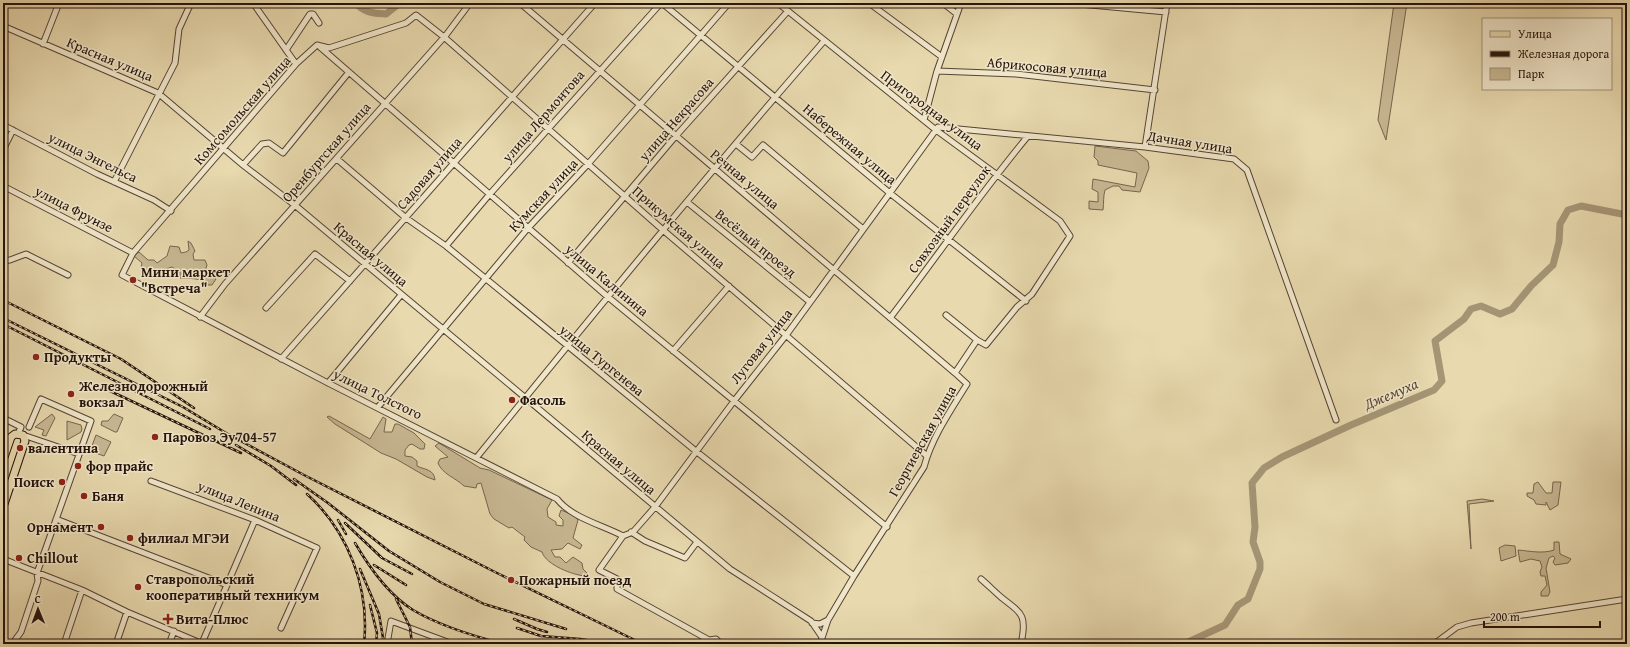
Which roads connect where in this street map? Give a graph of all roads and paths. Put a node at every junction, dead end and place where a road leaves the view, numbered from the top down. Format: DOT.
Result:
graph roads {
  1 [pos="59,3"];
  2 [pos="191,3"];
  3 [pos="254,3"];
  4 [pos="470,3"];
  5 [pos="520,3"];
  6 [pos="595,3"];
  7 [pos="662,3"];
  8 [pos="729,3"];
  9 [pos="778,3"];
  10 [pos="869,3"];
  11 [pos="943,3"];
  12 [pos="961,3"];
  13 [pos="1069,3"];
  14 [pos="1167,3"];
  15 [pos="788,11"];
  16 [pos="1166,12"];
  17 [pos="957,14"];
  18 [pos="319,23"];
  19 [pos="3,26"];
  20 [pos="700,35"];
  21 [pos="444,37"];
  22 [pos="564,39"];
  23 [pos="824,41"];
  24 [pos="43,44"];
  25 [pos="317,45"];
  26 [pos="286,50"];
  27 [pos="942,57"];
  28 [pos="296,64"];
  29 [pos="738,66"];
  30 [pos="599,71"];
  31 [pos="937,71"];
  32 [pos="349,72"];
  33 [pos="1154,90"];
  34 [pos="158,93"];
  35 [pos="775,97"];
  36 [pos="512,98"];
  37 [pos="385,103"];
  38 [pos="639,104"];
  39 [pos="924,120"];
  40 [pos="3,125"];
  41 [pos="549,129"];
  42 [pos="13,130"];
  43 [pos="936,130"];
  44 [pos="675,136"];
  45 [pos="1028,136"];
  46 [pos="736,144"];
  47 [pos="1145,147"];
  48 [pos="224,149"];
  49 [pos="3,150"];
  50 [pos="337,159"];
  51 [pos="454,163"];
  52 [pos="588,164"];
  53 [pos="243,165"];
  54 [pos="714,168"];
  55 [pos="997,173"];
  56 [pos="114,182"];
  57 [pos="3,186"];
  58 [pos="891,194"];
  59 [pos="489,195"];
  60 [pos="626,196"];
  61 [pos="687,202"];
  62 [pos="296,206"];
  63 [pos="171,211"];
  64 [pos="406,218"];
  65 [pos="528,228"];
  66 [pos="863,229"];
  67 [pos="663,230"];
  68 [pos="949,241"];
  69 [pos="446,246"];
  70 [pos="133,253"];
  71 [pos="3,261"];
  72 [pos="568,263"];
  73 [pos="364,265"];
  74 [pos="833,270"];
  75 [pos="68,275"];
  76 [pos="122,275"];
  77 [pos="484,279"];
  78 [pos="350,281"];
  79 [pos="729,286"];
  80 [pos="401,295"];
  81 [pos="608,297"];
  82 [pos="1026,301"];
  83 [pos="810,302"];
  84 [pos="266,308"];
  85 [pos="946,315"];
  86 [pos="200,316"];
  87 [pos="890,318"];
  88 [pos="442,329"];
  89 [pos="786,334"];
  90 [pos="978,340"];
  91 [pos="566,346"];
  92 [pos="673,351"];
  93 [pos="281,359"];
  94 [pos="955,373"];
  95 [pos="328,383"];
  96 [pos="525,398"];
  97 [pos="734,401"];
  98 [pos="378,407"];
  99 [pos="3,418"];
  100 [pos="1336,420"];
  101 [pos="29,427"];
  102 [pos="20,435"];
  103 [pos="697,452"];
  104 [pos="79,454"];
  105 [pos="927,456"];
  106 [pos="477,457"];
  107 [pos="3,460"];
  108 [pos="151,481"];
  109 [pos="3,507"];
  110 [pos="655,508"];
  111 [pos="56,519"];
  112 [pos="255,520"];
  113 [pos="887,527"];
  114 [pos="632,532"];
  115 [pos="623,536"];
  116 [pos="697,542"];
  117 [pos="3,559"];
  118 [pos="37,573"];
  119 [pos="854,576"];
  120 [pos="981,579"];
  121 [pos="227,584"];
  122 [pos="82,590"];
  123 [pos="1627,598"];
  124 [pos="127,612"];
  125 [pos="828,620"];
  126 [pos="812,623"];
  127 [pos="281,628"];
  128 [pos="174,631"];
  129 [pos="822,637"];
  130 [pos="12,644"];
  131 [pos="64,644"];
  132 [pos="116,644"];
  133 [pos="169,644"];
  134 [pos="202,644"];
  135 [pos="387,644"];
  136 [pos="453,644"];
  137 [pos="721,644"];
  138 [pos="820,644"];
  139 [pos="1021,644"];
  140 [pos="1434,644"];
  1 -- 24 [label="street"];
  2 -- 34 [label="street"];
  3 -- 26 [label="street"];
  4 -- 21 [label="street, Оренбургская улица"];
  5 -- 22 [label="street, Речная улица"];
  6 -- 22 [label="street, Садовая улица"];
  7 -- 20 [label="street, Набережная улица"];
  7 -- 30 [label="street, улица Лермонтова"];
  8 -- 20 [label="street, Кумская улица"];
  9 -- 15 [label="street, Пригородная улица"];
  10 -- 27 [label="street"];
  11 -- 17 [label="street"];
  12 -- 17 [label="street"];
  13 -- 16 [label="street"];
  14 -- 16 [label="street"];
  15 -- 23 [label="street, Пригородная улица"];
  15 -- 29 [label="street, улица Некрасова"];
  16 -- 33 [label="street"];
  17 -- 27 [label="street"];
  18 -- 26 [label="street"];
  19 -- 24 [label="street, Красная улица"];
  20 -- 29 [label="street, Набережная улица"];
  20 -- 38 [label="street, Кумская улица"];
  21 -- 25 [label="street, Прикумская улица"];
  21 -- 36 [label="street, Прикумская улица"];
  21 -- 37 [label="street, Оренбургская улица"];
  22 -- 30 [label="street, Речная улица"];
  22 -- 36 [label="street, Садовая улица"];
  23 -- 35 [label="street"];
  23 -- 39 [label="street, Пригородная улица"];
  24 -- 34 [label="street, Красная улица"];
  25 -- 28 [label="street, Комсомольская улица"];
  25 -- 32 [label="street, улица Калинина"];
  26 -- 28 [label="street"];
  27 -- 31 [label="street"];
  28 -- 48 [label="street, Комсомольская улица"];
  29 -- 35 [label="street, Набережная улица"];
  29 -- 44 [label="street, улица Некрасова"];
  30 -- 38 [label="street, Речная улица"];
  30 -- 41 [label="street, улица Лермонтова"];
  31 -- 33 [label="street, Абрикосовая улица"];
  31 -- 39 [label="street"];
  32 -- 37 [label="street, улица Калинина"];
  32 -- 53 [label="street"];
  33 -- 47 [label="street"];
  34 -- 48 [label="street, Красная улица"];
  34 -- 56 [label="street"];
  35 -- 46 [label="street"];
  35 -- 58 [label="street, Набережная улица"];
  36 -- 41 [label="street, Прикумская улица"];
  36 -- 51 [label="street, Садовая улица"];
  37 -- 50 [label="street, Оренбургская улица"];
  37 -- 51 [label="street, улица Калинина"];
  38 -- 44 [label="street, Речная улица"];
  38 -- 52 [label="street, Кумская улица"];
  39 -- 43 [label="street, Пригородная улица"];
  40 -- 42 [label="street, улица Энгельса"];
  41 -- 52 [label="street, Прикумская улица"];
  41 -- 59 [label="street, улица Лермонтова"];
  42 -- 49 [label="street"];
  42 -- 56 [label="street, улица Энгельса"];
  43 -- 45 [label="street, Дачная улица"];
  43 -- 55 [label="street, Пригородная улица"];
  43 -- 58 [label="street, Луговая улица"];
  44 -- 54 [label="street, Речная улица"];
  44 -- 60 [label="street, улица Некрасова"];
  45 -- 47 [label="street, Дачная улица"];
  45 -- 55 [label="street, Совхозный переулок"];
  46 -- 54 [label="street"];
  46 -- 66 [label="street"];
  47 -- 100 [label="street, Дачная улица"];
  48 -- 53 [label="street, Красная улица"];
  48 -- 63 [label="street, Комсомольская улица"];
  50 -- 62 [label="street, Оренбургская улица"];
  50 -- 64 [label="street, улица Тургенева"];
  51 -- 59 [label="street, улица Калинина"];
  51 -- 64 [label="street, Садовая улица"];
  52 -- 60 [label="street, Прикумская улица"];
  52 -- 65 [label="street, Кумская улица"];
  53 -- 62 [label="street, Красная улица"];
  54 -- 61 [label="street"];
  54 -- 74 [label="street, Речная улица"];
  55 -- 68 [label="street, Совхозный переулок"];
  55 -- 82 [label="street, Пригородная улица"];
  56 -- 63 [label="street, улица Энгельса"];
  57 -- 70 [label="street, улица Фрунзе"];
  58 -- 66 [label="street, Луговая улица"];
  58 -- 68 [label="street, Набережная улица"];
  59 -- 65 [label="street, улица Калинина"];
  59 -- 69 [label="street, улица Лермонтова"];
  60 -- 67 [label="street, Прикумская улица"];
  60 -- 72 [label="street, улица Некрасова"];
  61 -- 67 [label="street"];
  61 -- 83 [label="street, Весёлый проезд"];
  62 -- 73 [label="street, Красная улица"];
  62 -- 86 [label="street, Оренбургская улица"];
  63 -- 70 [label="street, Комсомольская улица"];
  64 -- 69 [label="street, улица Тургенева"];
  64 -- 73 [label="street, Садовая улица"];
  65 -- 72 [label="street, улица Калинина"];
  65 -- 77 [label="street, Кумская улица"];
  66 -- 74 [label="street, Луговая улица"];
  67 -- 79 [label="street, Прикумская улица"];
  67 -- 81 [label="street"];
  68 -- 82 [label="street, Набережная улица"];
  68 -- 87 [label="street, Совхозный переулок"];
  69 -- 77 [label="street, улица Тургенева"];
  70 -- 76 [label="street, Комсомольская улица"];
  71 -- 75 [label="street"];
  72 -- 81 [label="street, улица Калинина"];
  73 -- 78 [label="street, Садовая улица"];
  73 -- 80 [label="street, Красная улица"];
  74 -- 83 [label="street, Луговая улица"];
  74 -- 87 [label="street, Речная улица"];
  76 -- 86 [label="street, улица Толстого"];
  77 -- 88 [label="street, Кумская улица"];
  77 -- 91 [label="street, улица Тургенева"];
  78 -- 84 [label="street"];
  78 -- 93 [label="street, Садовая улица"];
  79 -- 89 [label="street, Прикумская улица"];
  79 -- 92 [label="street"];
  80 -- 88 [label="street, Красная улица"];
  80 -- 95 [label="street"];
  81 -- 91 [label="street"];
  81 -- 92 [label="street, улица Калинина"];
  82 -- 90 [label="street"];
  83 -- 89 [label="street, Луговая улица"];
  85 -- 90 [label="street"];
  86 -- 93 [label="street, улица Толстого"];
  87 -- 94 [label="street, Речная улица"];
  88 -- 96 [label="street, Красная улица"];
  88 -- 98 [label="street, Кумская улица"];
  89 -- 97 [label="street, Луговая улица"];
  89 -- 105 [label="street, Прикумская улица"];
  90 -- 94 [label="street, Георгиевская улица"];
  91 -- 96 [label="street"];
  91 -- 103 [label="street, улица Тургенева"];
  92 -- 97 [label="street, улица Калинина"];
  93 -- 95 [label="street, улица Толстого"];
  94 -- 105 [label="street, Георгиевская улица"];
  95 -- 98 [label="street, улица Толстого"];
  96 -- 106 [label="street"];
  96 -- 110 [label="street, Красная улица"];
  97 -- 103 [label="street, Луговая улица"];
  97 -- 113 [label="street, улица Калинина"];
  98 -- 106 [label="street, улица Толстого"];
  99 -- 102 [label="street"];
  101 -- 104 [label="street"];
  102 -- 104 [label="street"];
  102 -- 107 [label="main road"];
  102 -- 109 [label="main road"];
  103 -- 110 [label="street, Луговая улица"];
  103 -- 119 [label="street, улица Тургенева"];
  104 -- 111 [label="street"];
  105 -- 113 [label="street, Георгиевская улица"];
  106 -- 115 [label="street, улица Толстого"];
  108 -- 112 [label="street, улица Ленина"];
  110 -- 114 [label="street, Луговая улица"];
  110 -- 116 [label="street, Красная улица"];
  111 -- 118 [label="street"];
  111 -- 121 [label="street"];
  112 -- 121 [label="street"];
  112 -- 127 [label="street, улица Ленина"];
  113 -- 119 [label="street, Георгиевская улица"];
  114 -- 115 [label="street, Луговая улица"];
  114 -- 116 [label="street"];
  115 -- 137 [label="street"];
  116 -- 126 [label="street, Красная улица"];
  117 -- 118 [label="street"];
  118 -- 122 [label="street"];
  118 -- 130 [label="street"];
  119 -- 125 [label="street, Георгиевская улица"];
  120 -- 139 [label="street"];
  121 -- 134 [label="street"];
  122 -- 124 [label="street"];
  122 -- 131 [label="street"];
  123 -- 140 [label="street"];
  124 -- 128 [label="street"];
  124 -- 132 [label="street"];
  125 -- 126 [label="street"];
  125 -- 129 [label="street, Георгиевская улица"];
  126 -- 129 [label="street, Красная улица"];
  128 -- 133 [label="street"];
  128 -- 134 [label="street"];
  129 -- 138 [label="street, Георгиевская улица"];
  135 -- 136 [label="street"];
}
